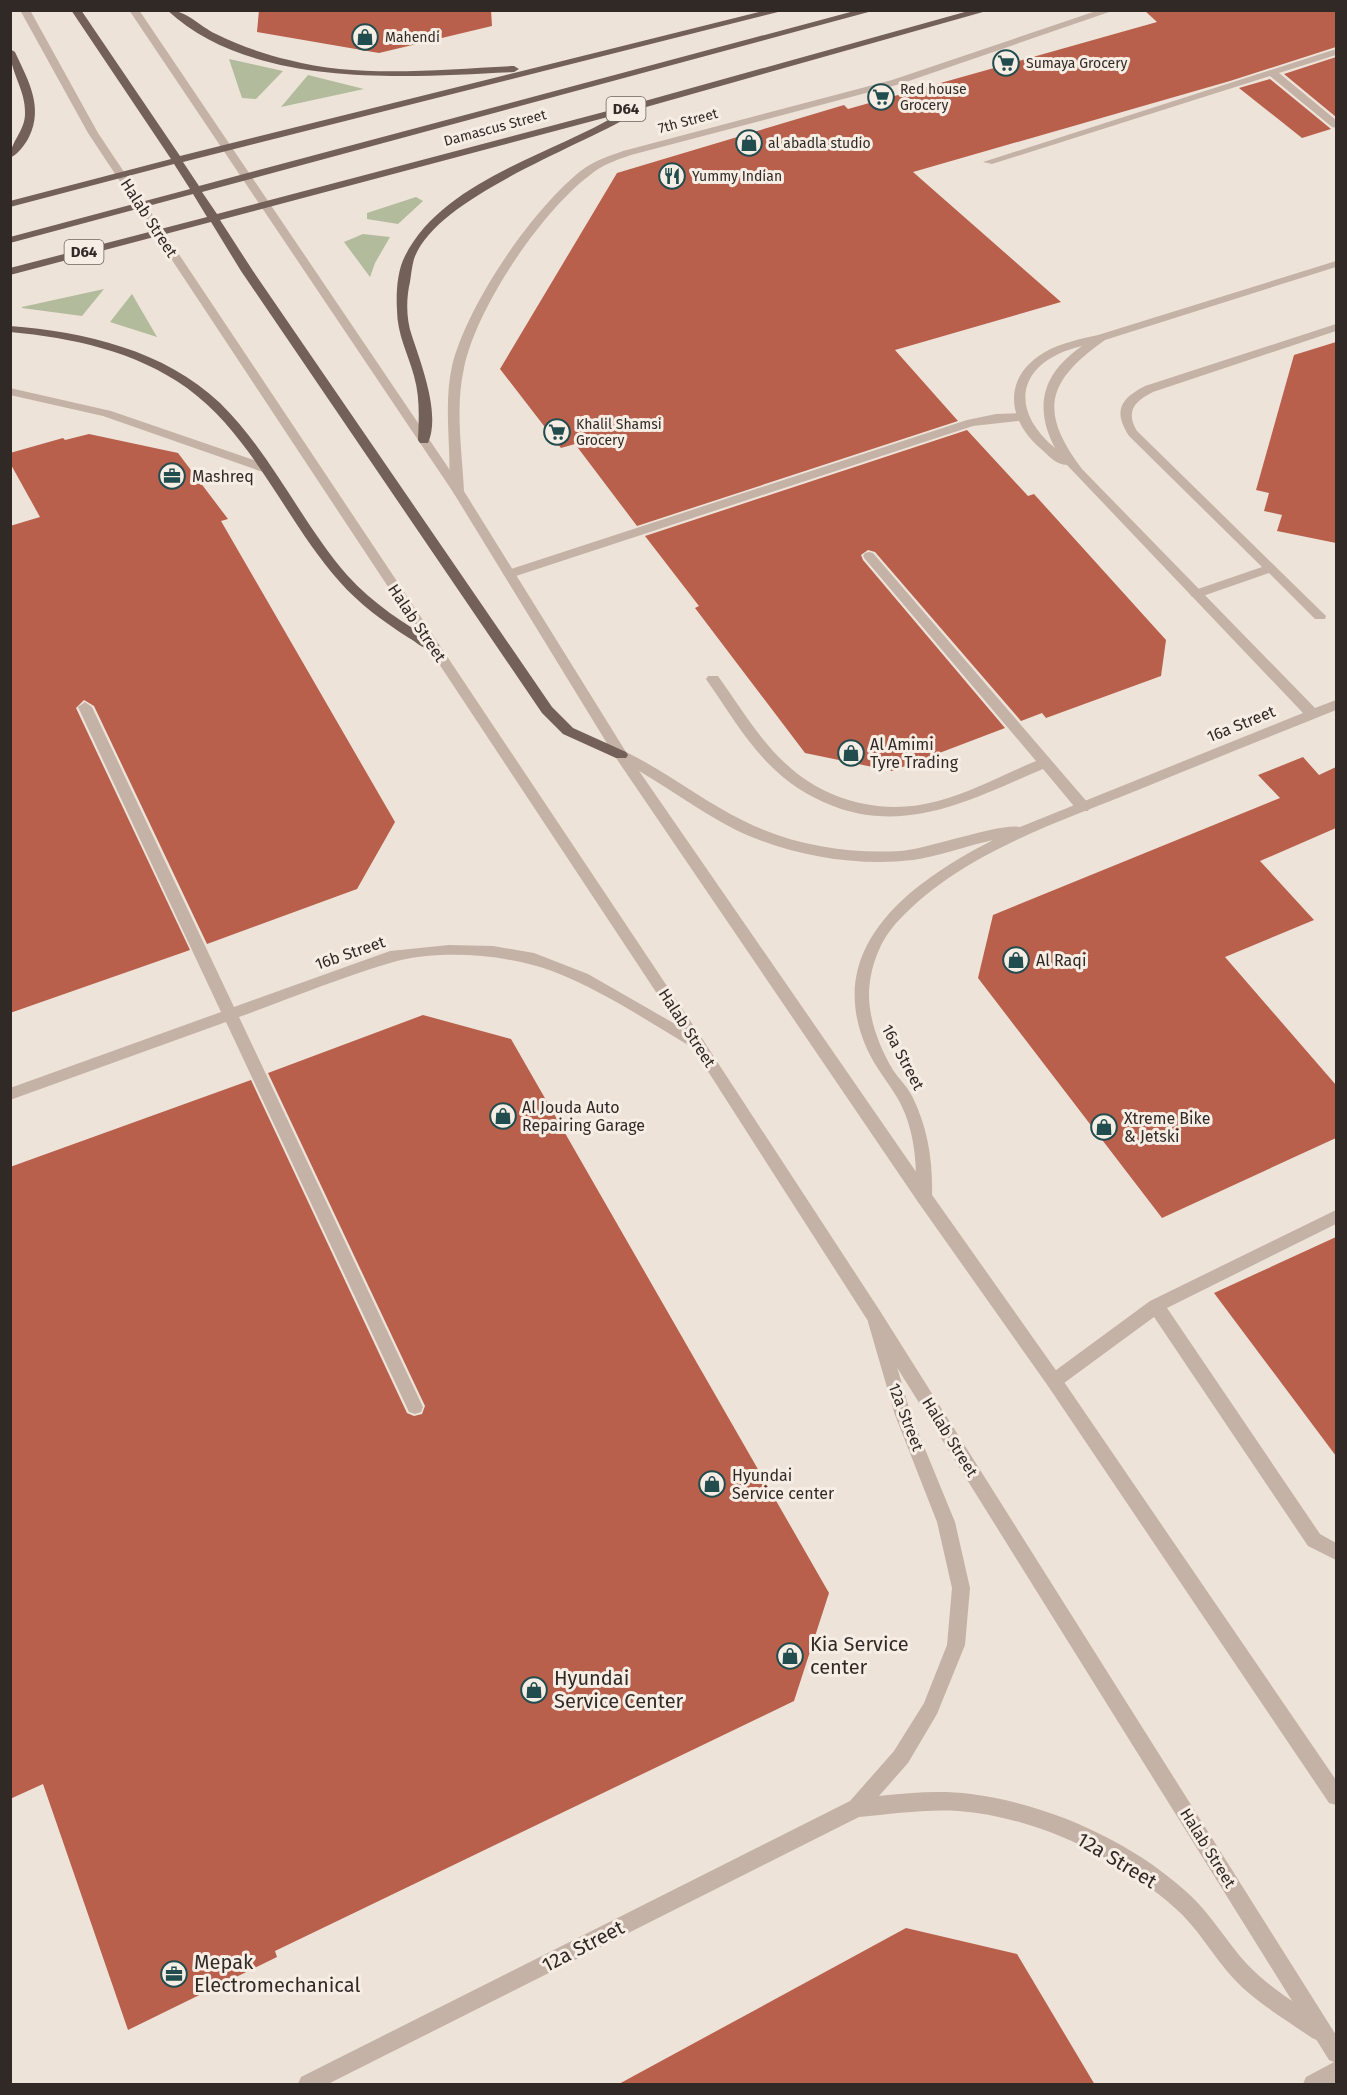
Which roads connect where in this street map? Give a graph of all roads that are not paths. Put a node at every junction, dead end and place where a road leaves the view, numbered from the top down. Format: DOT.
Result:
graph roads {
  1 [pos="24,10"];
  2 [pos="76,10"];
  3 [pos="134,10"];
  4 [pos="172,10"];
  5 [pos="781,10"];
  6 [pos="871,10"];
  7 [pos="985,10"];
  8 [pos="1110,10"];
  9 [pos="10,52"];
  10 [pos="1336,52"];
  11 [pos="550,67"];
  12 [pos="1273,73"];
  13 [pos="638,106"];
  14 [pos="1336,125"];
  15 [pos="227,147"];
  16 [pos="10,155"];
  17 [pos="177,160"];
  18 [pos="988,162"];
  19 [pos="120,175"];
  20 [pos="247,177"];
  21 [pos="197,190"];
  22 [pos="10,204"];
  23 [pos="265,204"];
  24 [pos="140,205"];
  25 [pos="214,218"];
  26 [pos="158,232"];
  27 [pos="10,240"];
  28 [pos="1336,264"];
  29 [pos="10,272"];
  30 [pos="1336,327"];
  31 [pos="10,329"];
  32 [pos="1101,338"];
  33 [pos="10,390"];
  34 [pos="1022,417"];
  35 [pos="424,440"];
  36 [pos="264,468"];
  37 [pos="1078,472"];
  38 [pos="458,491"];
  39 [pos="869,556"];
  40 [pos="1270,568"];
  41 [pos="509,574"];
  42 [pos="1196,594"];
  43 [pos="1320,616"];
  44 [pos="433,647"];
  45 [pos="713,679"];
  46 [pos="1336,705"];
  47 [pos="85,707"];
  48 [pos="1313,715"];
  49 [pos="621,755"];
  50 [pos="1045,762"];
  51 [pos="1083,807"];
  52 [pos="1024,830"];
  53 [pos="229,1015"];
  54 [pos="698,1044"];
  55 [pos="10,1095"];
  56 [pos="924,1197"];
  57 [pos="1336,1217"];
  58 [pos="1156,1306"];
  59 [pos="874,1316"];
  60 [pos="1054,1381"];
  61 [pos="415,1407"];
  62 [pos="1336,1552"];
  63 [pos="1336,1796"];
  64 [pos="857,1808"];
  65 [pos="1324,2034"];
  66 [pos="1336,2053"];
  67 [pos="1336,2071"];
  68 [pos="308,2085"];
  69 [pos="1313,2085"];
  1 -- 19 [label="street, Halab Street"];
  2 -- 17 [label="main road"];
  3 -- 15 [label="street"];
  4 -- 11 [label="main road"];
  5 -- 11 [label="main road"];
  6 -- 20 [label="main road"];
  7 -- 13 [label="main road, Damascus Street / D64"];
  8 -- 38 [label="street, 7th Street"];
  9 -- 16 [label="main road"];
  10 -- 12 [label="street"];
  11 -- 15 [label="main road"];
  12 -- 14 [label="street"];
  12 -- 18 [label="street"];
  13 -- 23 [label="main road, Damascus Street / D64"];
  13 -- 35 [label="main road"];
  15 -- 17 [label="main road"];
  15 -- 20 [label="street"];
  17 -- 19 [label="main road"];
  17 -- 21 [label="main road"];
  19 -- 22 [label="main road"];
  19 -- 24 [label="street, Halab Street"];
  20 -- 21 [label="main road"];
  20 -- 23 [label="street"];
  21 -- 24 [label="main road"];
  21 -- 25 [label="main road"];
  23 -- 25 [label="main road, Damascus Street / D64"];
  23 -- 35 [label="street"];
  24 -- 26 [label="street, Halab Street"];
  24 -- 27 [label="main road"];
  25 -- 26 [label="main road, Damascus Street / D64"];
  25 -- 49 [label="main road"];
  26 -- 29 [label="main road, Damascus Street / D64"];
  26 -- 44 [label="street, Halab Street"];
  28 -- 32 [label="street"];
  30 -- 40 [label="street"];
  31 -- 36 [label="main road"];
  32 -- 34 [label="street"];
  32 -- 37 [label="street"];
  33 -- 36 [label="street"];
  34 -- 37 [label="street"];
  34 -- 41 [label="street"];
  35 -- 38 [label="street"];
  36 -- 44 [label="main road"];
  37 -- 42 [label="street"];
  38 -- 41 [label="street"];
  39 -- 50 [label="street"];
  40 -- 42 [label="street"];
  40 -- 43 [label="street"];
  41 -- 49 [label="street"];
  42 -- 48 [label="street"];
  44 -- 54 [label="street, Halab Street"];
  45 -- 50 [label="street"];
  46 -- 48 [label="street, 16a Street"];
  47 -- 53 [label="street"];
  48 -- 51 [label="street, 16a Street"];
  49 -- 52 [label="street, 16a Street"];
  49 -- 56 [label="street"];
  50 -- 51 [label="street"];
  51 -- 52 [label="street, 16a Street"];
  52 -- 56 [label="street, 16a Street"];
  53 -- 54 [label="street, 16b Street"];
  53 -- 55 [label="street, 16b Street"];
  53 -- 61 [label="street"];
  54 -- 59 [label="street, Halab Street"];
  56 -- 60 [label="street"];
  57 -- 58 [label="street"];
  58 -- 60 [label="street"];
  58 -- 62 [label="street"];
  59 -- 64 [label="street, 12a Street"];
  59 -- 65 [label="street, Halab Street"];
  60 -- 63 [label="street"];
  64 -- 65 [label="street, 12a Street"];
  64 -- 68 [label="street, 12a Street"];
  65 -- 66 [label="street, Halab Street"];
  67 -- 69 [label="street"];
}
